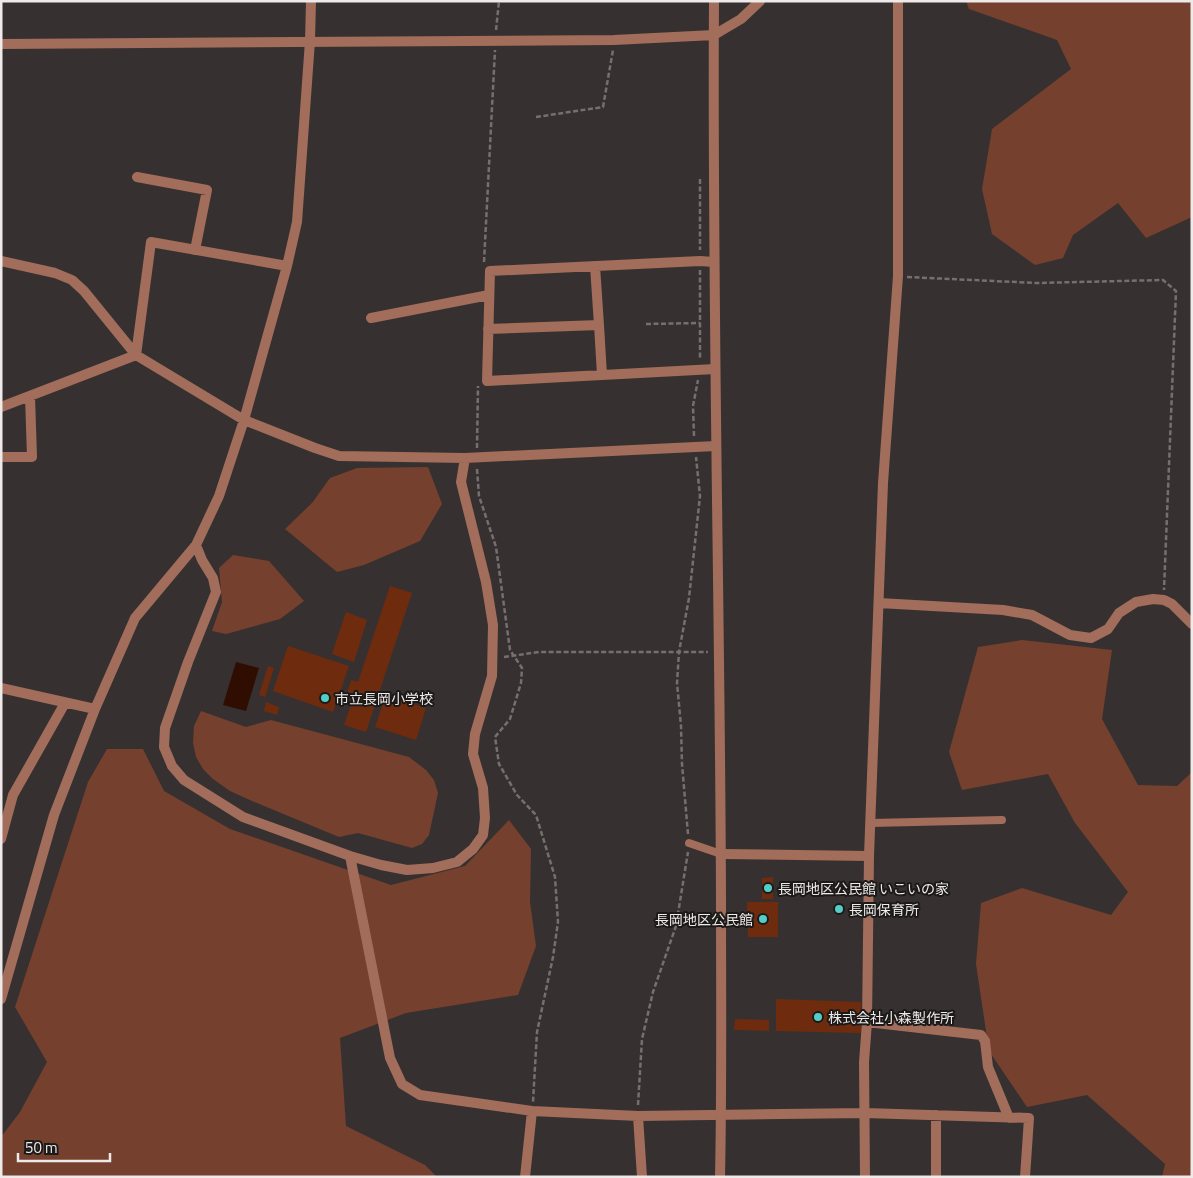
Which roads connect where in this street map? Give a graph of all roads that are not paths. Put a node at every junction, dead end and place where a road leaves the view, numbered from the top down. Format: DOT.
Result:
graph roads {
  1 [pos="311,1"];
  2 [pos="714,1"];
  3 [pos="760,1"];
  4 [pos="898,1"];
  5 [pos="714,35"];
  6 [pos="310,41"];
  7 [pos="1,44"];
  8 [pos="137,177"];
  9 [pos="196,250"];
  10 [pos="1,261"];
  11 [pos="714,262"];
  12 [pos="287,266"];
  13 [pos="595,266"];
  14 [pos="489,295"];
  15 [pos="371,318"];
  16 [pos="599,325"];
  17 [pos="488,329"];
  18 [pos="136,355"];
  19 [pos="715,369"];
  20 [pos="602,375"];
  21 [pos="30,396"];
  22 [pos="1,407"];
  23 [pos="244,420"];
  24 [pos="716,446"];
  25 [pos="1,457"];
  26 [pos="465,458"];
  27 [pos="196,545"];
  28 [pos="879,603"];
  29 [pos="1192,624"];
  30 [pos="1,688"];
  31 [pos="66,703"];
  32 [pos="95,709"];
  33 [pos="1002,820"];
  34 [pos="871,823"];
  35 [pos="1,838"];
  36 [pos="689,844"];
  37 [pos="721,854"];
  38 [pos="350,856"];
  39 [pos="868,856"];
  40 [pos="1,998"];
  41 [pos="867,1022"];
  42 [pos="532,1110"];
  43 [pos="865,1113"];
  44 [pos="721,1115"];
  45 [pos="638,1116"];
  46 [pos="936,1116"];
  47 [pos="1009,1118"];
  48 [pos="525,1177"];
  49 [pos="642,1177"];
  50 [pos="720,1177"];
  51 [pos="865,1177"];
  52 [pos="936,1177"];
  53 [pos="1025,1177"];
  1 -- 6 [label="street"];
  2 -- 5 [label="street"];
  3 -- 5 [label="street"];
  4 -- 28 [label="street"];
  5 -- 6 [label="street"];
  5 -- 11 [label="street"];
  6 -- 7 [label="street"];
  6 -- 12 [label="street"];
  8 -- 9 [label="street"];
  9 -- 12 [label="street"];
  9 -- 18 [label="street"];
  10 -- 18 [label="street"];
  11 -- 13 [label="street"];
  11 -- 19 [label="street"];
  12 -- 23 [label="street"];
  13 -- 14 [label="street"];
  13 -- 16 [label="street"];
  14 -- 15 [label="street"];
  14 -- 17 [label="street"];
  16 -- 17 [label="street"];
  16 -- 20 [label="street"];
  17 -- 20 [label="street"];
  18 -- 21 [label="street"];
  18 -- 23 [label="street"];
  19 -- 20 [label="street"];
  19 -- 24 [label="street"];
  21 -- 22 [label="street"];
  21 -- 25 [label="street"];
  23 -- 26 [label="street"];
  23 -- 27 [label="street"];
  24 -- 26 [label="street"];
  24 -- 37 [label="street"];
  26 -- 38 [label="street"];
  27 -- 32 [label="street"];
  27 -- 38 [label="street"];
  28 -- 29 [label="street"];
  28 -- 34 [label="street"];
  30 -- 31 [label="street"];
  31 -- 32 [label="street"];
  31 -- 35 [label="street"];
  32 -- 40 [label="street"];
  33 -- 34 [label="lane"];
  34 -- 39 [label="street"];
  36 -- 37 [label="lane"];
  37 -- 39 [label="street"];
  37 -- 44 [label="street"];
  38 -- 42 [label="street"];
  39 -- 41 [label="street"];
  41 -- 43 [label="street"];
  41 -- 47 [label="street"];
  42 -- 45 [label="street"];
  42 -- 48 [label="street"];
  43 -- 44 [label="street"];
  43 -- 46 [label="street"];
  43 -- 51 [label="street"];
  44 -- 45 [label="street"];
  44 -- 50 [label="street"];
  45 -- 49 [label="street"];
  46 -- 47 [label="street"];
  46 -- 52 [label="street"];
  47 -- 53 [label="street"];
}
